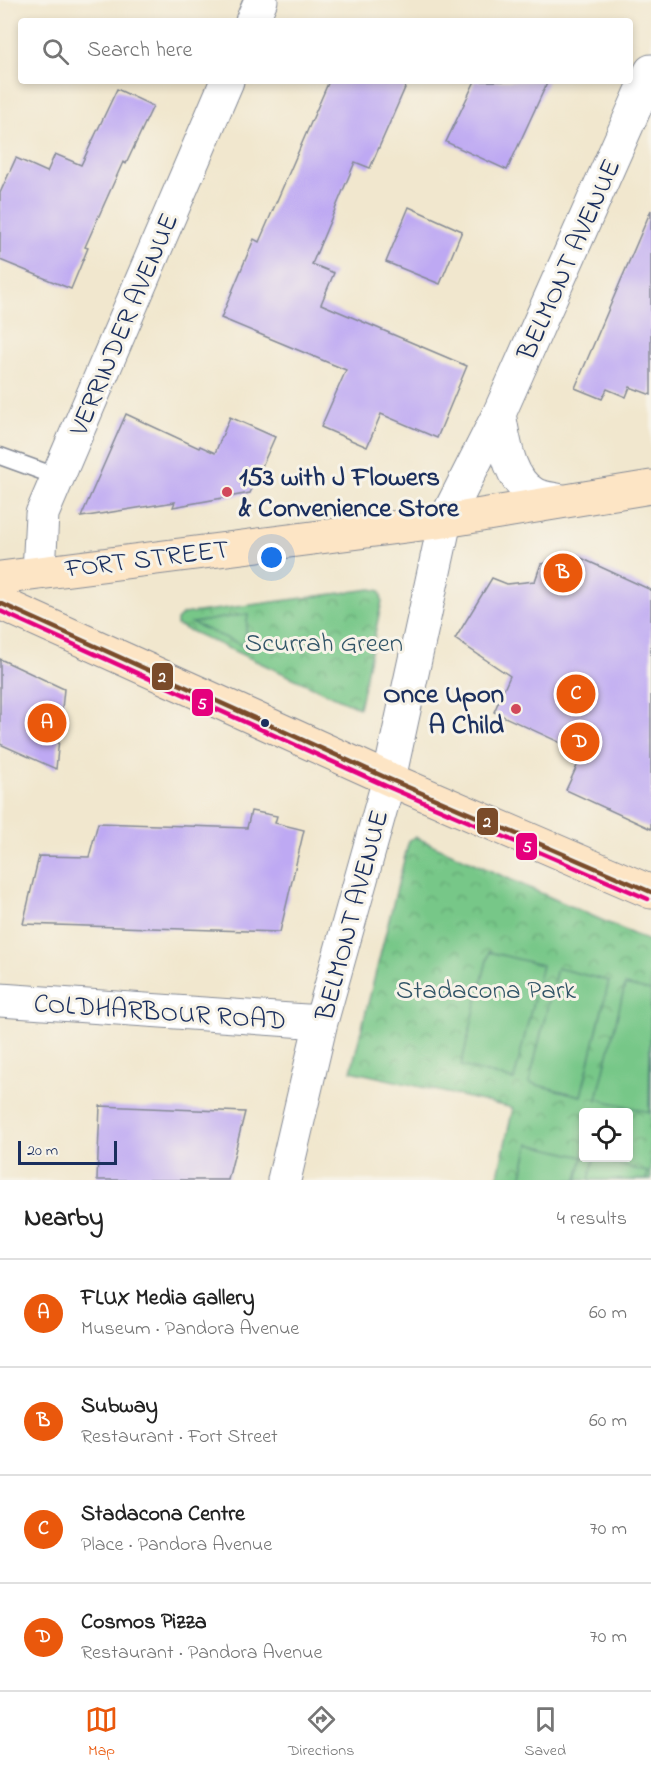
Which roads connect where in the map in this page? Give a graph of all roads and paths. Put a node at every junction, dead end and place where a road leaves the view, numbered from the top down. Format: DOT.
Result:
graph roads {
  1 [pos="261,0"];
  2 [pos="253,18"];
  3 [pos="651,70"];
  4 [pos="226,84"];
  5 [pos="500,414"];
  6 [pos="0,456"];
  7 [pos="58,477"];
  8 [pos="651,487"];
  9 [pos="561,501"];
  10 [pos="445,521"];
  11 [pos="39,572"];
  12 [pos="0,578"];
  13 [pos="0,603"];
  14 [pos="388,779"];
  15 [pos="651,892"];
  16 [pos="0,1000"];
  17 [pos="321,1022"];
  18 [pos="284,1180"];
  1 -- 2 [label="street"];
  3 -- 5 [label="street, BELMONT AVENUE"];
  4 -- 7 [label="street, VERRINDER AVENUE"];
  5 -- 9 [label="street"];
  5 -- 10 [label="street, BELMONT AVENUE"];
  6 -- 7 [label="lane"];
  7 -- 11 [label="street, VERRINDER AVENUE"];
  8 -- 9 [label="main road, FORT STREET"];
  9 -- 10 [label="main road, FORT STREET"];
  10 -- 11 [label="main road, FORT STREET"];
  10 -- 14 [label="street, BELMONT AVENUE"];
  11 -- 12 [label="main road, FORT STREET"];
  13 -- 14 [label="main road"];
  14 -- 15 [label="main road"];
  14 -- 17 [label="street, BELMONT AVENUE"];
  16 -- 17 [label="street, COLDHARBOUR ROAD"];
  17 -- 18 [label="street, BELMONT AVENUE"];
}
